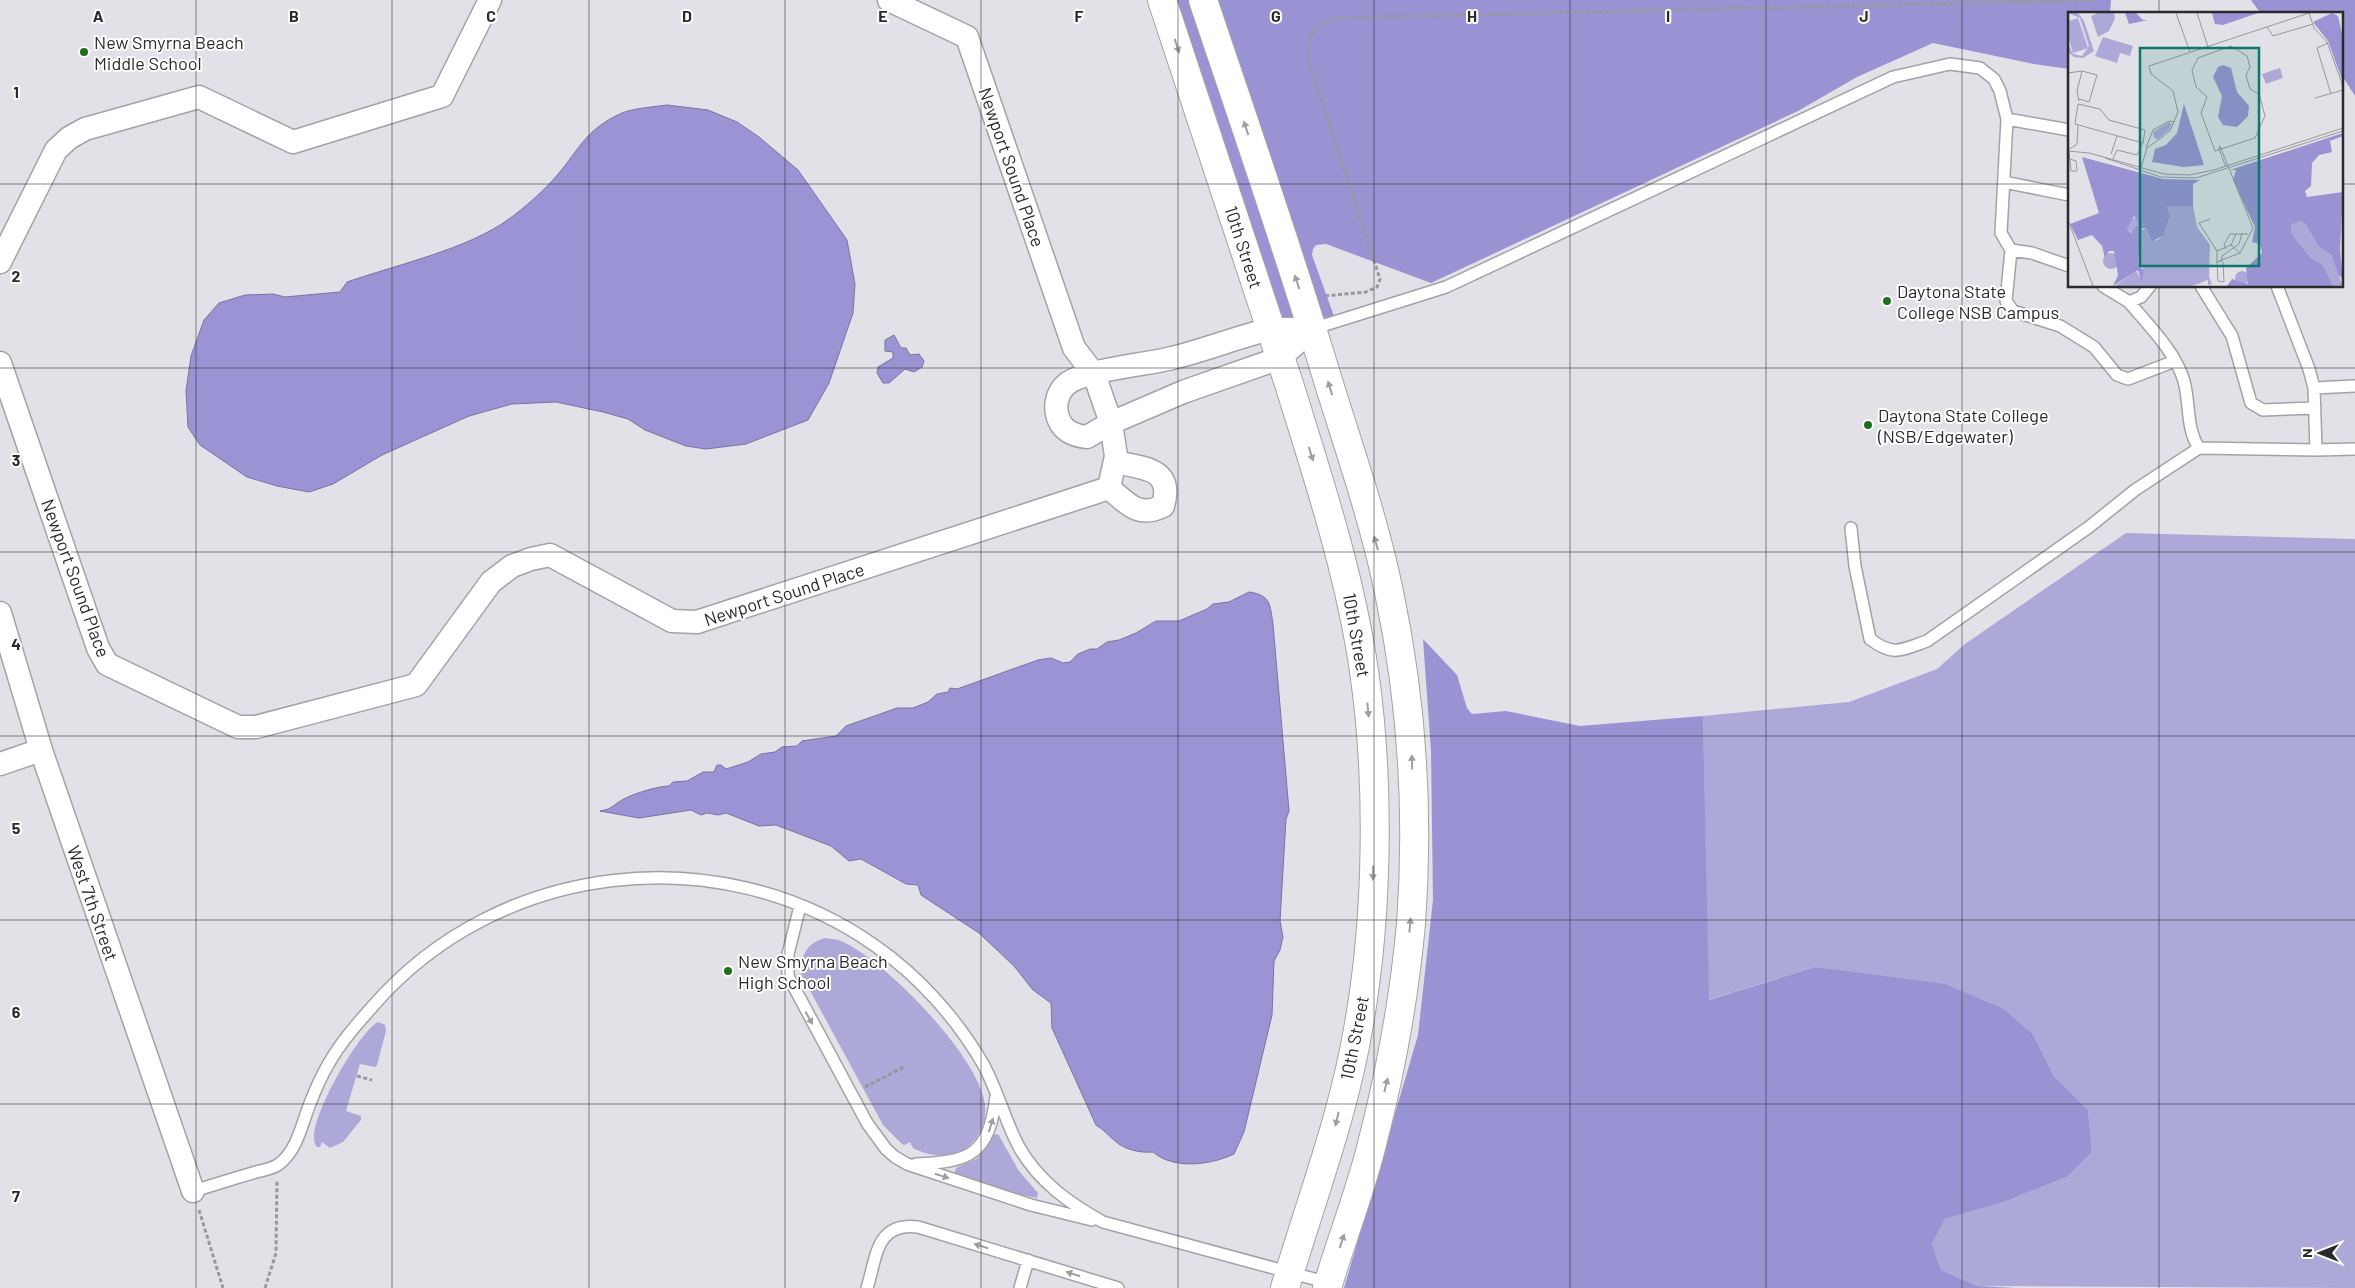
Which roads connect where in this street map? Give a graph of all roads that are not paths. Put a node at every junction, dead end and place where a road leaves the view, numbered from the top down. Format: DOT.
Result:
graph roads {
  1 [pos="490,0"];
  2 [pos="889,0"];
  3 [pos="1162,0"];
  4 [pos="1203,0"];
  5 [pos="2007,119"];
  6 [pos="2068,130"];
  7 [pos="2004,182"];
  8 [pos="2068,195"];
  9 [pos="2011,250"];
  10 [pos="0,262"];
  11 [pos="2068,266"];
  12 [pos="2106,288"];
  13 [pos="2148,288"];
  14 [pos="2202,288"];
  15 [pos="2277,288"];
  16 [pos="2129,302"];
  17 [pos="1271,329"];
  18 [pos="1312,329"];
  19 [pos="1172,358"];
  20 [pos="1280,358"];
  21 [pos="2175,361"];
  22 [pos="0,363"];
  23 [pos="1094,374"];
  24 [pos="2355,386"];
  25 [pos="2314,388"];
  26 [pos="1184,392"];
  27 [pos="2315,408"];
  28 [pos="1111,423"];
  29 [pos="2199,448"];
  30 [pos="2355,448"];
  31 [pos="2316,450"];
  32 [pos="1114,462"];
  33 [pos="1109,488"];
  34 [pos="1851,528"];
  35 [pos="0,613"];
  36 [pos="40,750"];
  37 [pos="0,764"];
  38 [pos="800,906"];
  39 [pos="997,1094"];
  40 [pos="907,1164"];
  41 [pos="193,1191"];
  42 [pos="1103,1222"];
  43 [pos="1028,1260"];
  44 [pos="1288,1280"];
  45 [pos="1328,1285"];
  46 [pos="868,1288"];
  47 [pos="1020,1288"];
  48 [pos="1118,1288"];
  1 -- 10 [label="street"];
  2 -- 23 [label="street, Newport Sound Place"];
  3 -- 17 [label="street, 10th Street, one-way"];
  18 -- 4 [label="street, one-way"];
  5 -- 6 [label="lane"];
  5 -- 7 [label="lane"];
  5 -- 18 [label="lane"];
  7 -- 8 [label="lane"];
  7 -- 9 [label="lane"];
  9 -- 11 [label="lane"];
  9 -- 21 [label="lane"];
  12 -- 16 [label="lane"];
  13 -- 16 [label="lane"];
  14 -- 27 [label="lane"];
  15 -- 25 [label="lane"];
  16 -- 21 [label="lane"];
  17 -- 18 [label="street"];
  17 -- 19 [label="street"];
  17 -- 20 [label="street, 10th Street"];
  18 -- 20 [label="street"];
  45 -- 18 [label="street, one-way"];
  19 -- 23 [label="street"];
  19 -- 26 [label="street"];
  20 -- 26 [label="street"];
  20 -- 44 [label="street, 10th Street, one-way"];
  21 -- 29 [label="lane"];
  22 -- 33 [label="street, Newport Sound Place"];
  23 -- 28 [label="street, Newport Sound Place"];
  23 -- 28 [label="street"];
  24 -- 25 [label="lane"];
  25 -- 27 [label="lane"];
  26 -- 28 [label="street"];
  27 -- 31 [label="lane"];
  28 -- 32 [label="street, Newport Sound Place"];
  29 -- 31 [label="lane"];
  29 -- 34 [label="lane"];
  30 -- 31 [label="lane"];
  32 -- 33 [label="street, Newport Sound Place"];
  32 -- 33 [label="street"];
  35 -- 36 [label="street, West 7th Street"];
  36 -- 37 [label="street"];
  36 -- 41 [label="street, West 7th Street"];
  38 -- 39 [label="lane"];
  38 -- 40 [label="lane, one-way"];
  38 -- 41 [label="lane"];
  40 -- 39 [label="lane, one-way"];
  39 -- 42 [label="lane"];
  40 -- 42 [label="lane, one-way"];
  42 -- 44 [label="lane"];
  43 -- 46 [label="lane, one-way"];
  43 -- 47 [label="lane"];
  48 -- 43 [label="lane, one-way"];
  44 -- 45 [label="lane"];
}
